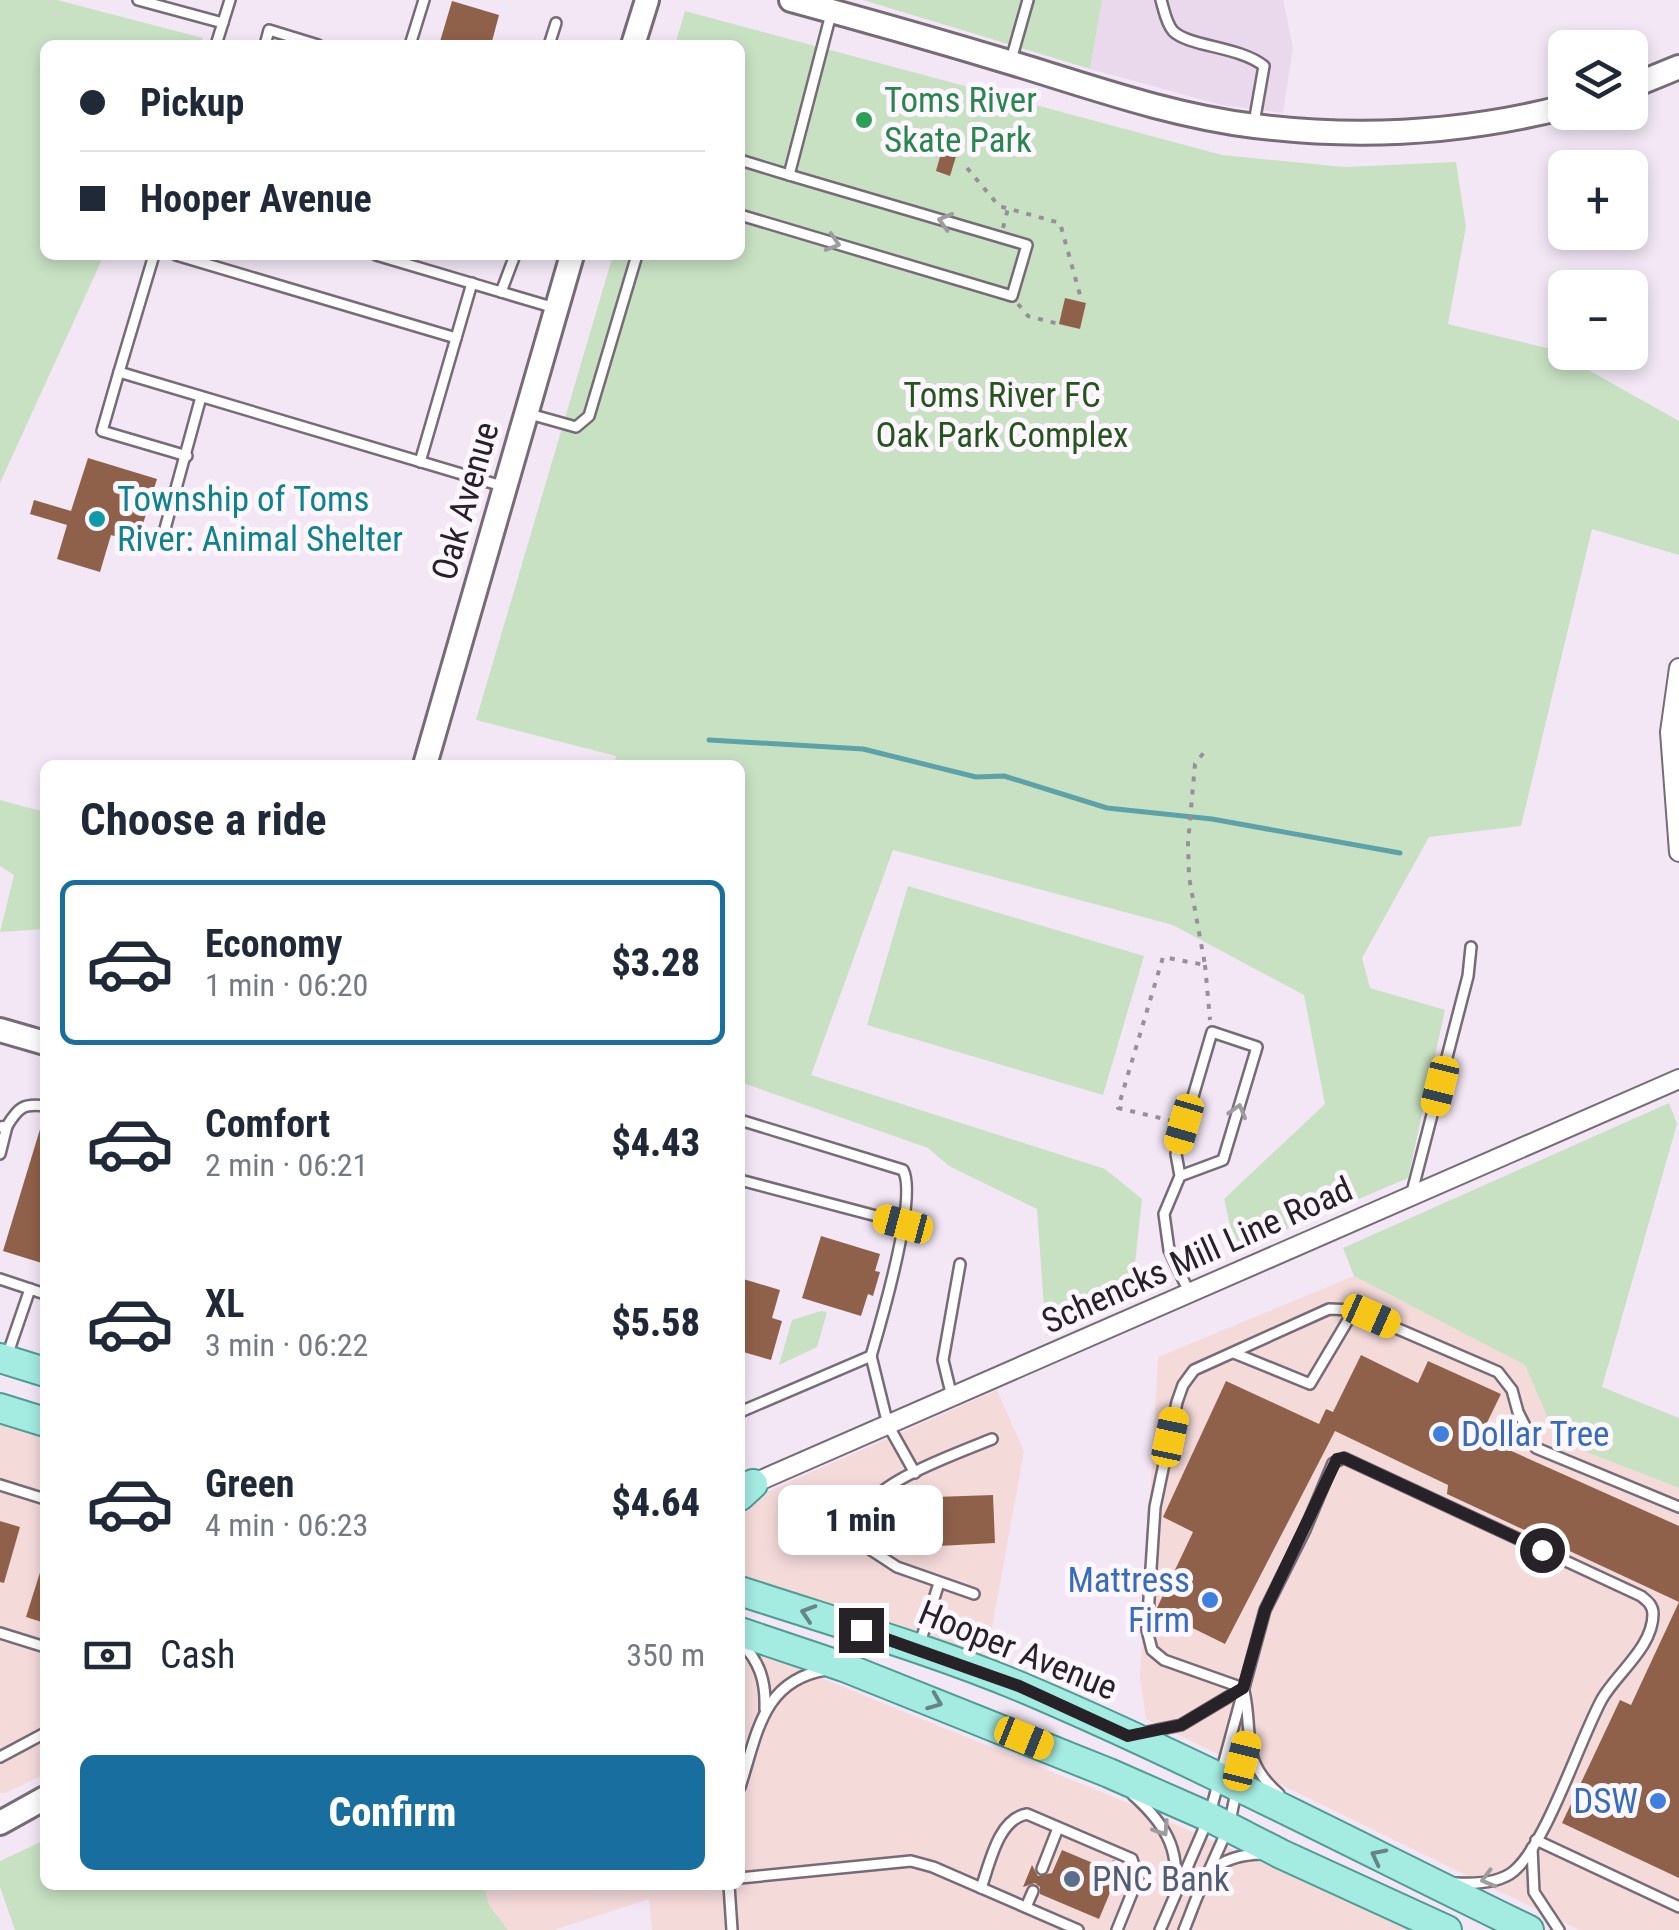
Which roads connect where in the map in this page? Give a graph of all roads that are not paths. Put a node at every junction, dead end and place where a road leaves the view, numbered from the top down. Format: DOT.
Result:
graph roads {
  1 [pos="138,0"];
  2 [pos="183,0"];
  3 [pos="230,0"];
  4 [pos="424,0"];
  5 [pos="646,0"];
  6 [pos="792,0"];
  7 [pos="1028,0"];
  8 [pos="1162,0"];
  9 [pos="832,11"];
  10 [pos="180,12"];
  11 [pos="223,23"];
  12 [pos="556,23"];
  13 [pos="218,40"];
  14 [pos="266,40"];
  15 [pos="302,40"];
  16 [pos="412,40"];
  17 [pos="551,40"];
  18 [pos="635,40"];
  19 [pos="1011,62"];
  20 [pos="1679,67"];
  21 [pos="1648,79"];
  22 [pos="1548,111"];
  23 [pos="1253,126"];
  24 [pos="745,162"];
  25 [pos="789,175"];
  26 [pos="745,217"];
  27 [pos="153,260"];
  28 [pos="193,260"];
  29 [pos="393,260"];
  30 [pos="513,260"];
  31 [pos="570,260"];
  32 [pos="636,260"];
  33 [pos="472,284"];
  34 [pos="501,292"];
  35 [pos="556,308"];
  36 [pos="456,338"];
  37 [pos="119,372"];
  38 [pos="201,397"];
  39 [pos="526,413"];
  40 [pos="187,456"];
  41 [pos="420,462"];
  42 [pos="504,487"];
  43 [pos="164,536"];
  44 [pos="1678,678"];
  45 [pos="426,760"];
  46 [pos="1679,852"];
  47 [pos="1471,948"];
  48 [pos="0,1030"];
  49 [pos="40,1042"];
  50 [pos="1679,1079"];
  51 [pos="40,1105"];
  52 [pos="745,1122"];
  53 [pos="4,1126"];
  54 [pos="0,1154"];
  55 [pos="1180,1176"];
  56 [pos="745,1181"];
  57 [pos="1411,1196"];
  58 [pos="903,1224"];
  59 [pos="960,1264"];
  60 [pos="0,1279"];
  61 [pos="30,1289"];
  62 [pos="40,1292"];
  63 [pos="1190,1294"];
  64 [pos="1354,1310"];
  65 [pos="1234,1354"];
  66 [pos="872,1356"];
  67 [pos="2,1359"];
  68 [pos="40,1370"];
  69 [pos="952,1397"];
  70 [pos="0,1408"];
  71 [pos="745,1410"];
  72 [pos="40,1420"];
  73 [pos="888,1425"];
  74 [pos="992,1439"];
  75 [pos="915,1472"];
  76 [pos="0,1485"];
  77 [pos="745,1490"];
  78 [pos="40,1497"];
  79 [pos="1679,1507"];
  80 [pos="940,1584"];
  81 [pos="745,1593"];
  82 [pos="974,1594"];
  83 [pos="0,1633"];
  84 [pos="745,1634"];
  85 [pos="40,1645"];
  86 [pos="745,1648"];
  87 [pos="919,1648"];
  88 [pos="844,1667"];
  89 [pos="1243,1688"];
  90 [pos="765,1712"];
  91 [pos="40,1736"];
  92 [pos="1128,1736"];
  93 [pos="1247,1739"];
  94 [pos="0,1757"];
  95 [pos="745,1772"];
  96 [pos="1109,1773"];
  97 [pos="1227,1783"];
  98 [pos="40,1801"];
  99 [pos="1219,1821"];
  100 [pos="0,1823"];
  101 [pos="1311,1823"];
  102 [pos="1058,1828"];
  103 [pos="1534,1844"];
  104 [pos="1281,1854"];
  105 [pos="1042,1869"];
  106 [pos="1207,1875"];
  107 [pos="745,1878"];
  108 [pos="1432,1883"];
  109 [pos="980,1888"];
  110 [pos="729,1890"];
  111 [pos="1033,1891"];
  112 [pos="1172,1903"];
  113 [pos="1679,1907"];
  114 [pos="1026,1908"];
  115 [pos="732,1930"];
  116 [pos="1078,1930"];
  117 [pos="1117,1930"];
  118 [pos="1160,1930"];
  119 [pos="1184,1930"];
  120 [pos="1447,1930"];
  121 [pos="1529,1930"];
  122 [pos="1559,1930"];
  1 -- 10 [label="lane"];
  2 -- 10 [label="lane"];
  3 -- 11 [label="lane"];
  4 -- 16 [label="lane"];
  5 -- 18 [label="street"];
  6 -- 9 [label="street"];
  7 -- 19 [label="lane"];
  8 -- 23 [label="lane"];
  9 -- 19 [label="street"];
  9 -- 25 [label="lane"];
  10 -- 11 [label="lane"];
  11 -- 13 [label="lane"];
  12 -- 17 [label="lane"];
  14 -- 15 [label="lane"];
  19 -- 23 [label="street"];
  20 -- 21 [label="street"];
  22 -- 23 [label="street"];
  24 -- 25 [label="lane"];
  26 -- 25 [label="lane, one-way"];
  27 -- 37 [label="lane"];
  28 -- 36 [label="lane"];
  29 -- 33 [label="lane"];
  30 -- 34 [label="lane"];
  31 -- 35 [label="street, Oak Avenue"];
  32 -- 39 [label="lane"];
  33 -- 34 [label="lane"];
  33 -- 36 [label="lane"];
  34 -- 35 [label="lane"];
  35 -- 39 [label="street, Oak Avenue"];
  36 -- 41 [label="lane"];
  37 -- 38 [label="lane"];
  37 -- 40 [label="lane"];
  38 -- 40 [label="lane"];
  38 -- 41 [label="lane"];
  39 -- 42 [label="street, Oak Avenue"];
  40 -- 43 [label="lane"];
  41 -- 42 [label="lane"];
  42 -- 45 [label="street, Oak Avenue"];
  44 -- 46 [label="street"];
  47 -- 57 [label="lane"];
  48 -- 49 [label="street"];
  50 -- 57 [label="street, Schencks Mill Line Road"];
  51 -- 53 [label="lane"];
  52 -- 58 [label="lane"];
  53 -- 54 [label="lane"];
  55 -- 55 [label="lane, one-way"];
  55 -- 63 [label="lane"];
  56 -- 58 [label="lane"];
  57 -- 63 [label="street, Schencks Mill Line Road"];
  58 -- 66 [label="lane"];
  59 -- 69 [label="lane"];
  60 -- 61 [label="lane"];
  61 -- 62 [label="lane"];
  61 -- 67 [label="lane"];
  63 -- 69 [label="street, Schencks Mill Line Road"];
  64 -- 65 [label="lane"];
  64 -- 65 [label="lane"];
  64 -- 79 [label="lane"];
  65 -- 89 [label="lane"];
  66 -- 71 [label="lane"];
  66 -- 73 [label="lane"];
  67 -- 68 [label="main road"];
  69 -- 73 [label="street, Schencks Mill Line Road"];
  70 -- 72 [label="main road"];
  73 -- 75 [label="lane"];
  73 -- 77 [label="street, Schencks Mill Line Road"];
  74 -- 75 [label="lane"];
  75 -- 80 [label="lane"];
  76 -- 78 [label="lane"];
  80 -- 82 [label="lane"];
  80 -- 87 [label="lane"];
  87 -- 81 [label="main road, Hooper Avenue, one-way"];
  83 -- 85 [label="lane"];
  84 -- 88 [label="main road"];
  86 -- 90 [label="lane"];
  87 -- 92 [label="main road, Hooper Avenue"];
  88 -- 90 [label="lane"];
  88 -- 96 [label="main road, one-way"];
  89 -- 92 [label="lane"];
  89 -- 93 [label="lane"];
  89 -- 97 [label="lane"];
  89 -- 103 [label="lane"];
  90 -- 95 [label="lane"];
  91 -- 94 [label="lane"];
  92 -- 97 [label="main road, Hooper Avenue"];
  93 -- 97 [label="lane"];
  93 -- 101 [label="lane"];
  96 -- 99 [label="main road"];
  96 -- 112 [label="lane, one-way"];
  97 -- 99 [label="lane"];
  97 -- 99 [label="lane"];
  97 -- 101 [label="main road, Hooper Avenue"];
  98 -- 100 [label="street"];
  99 -- 104 [label="main road"];
  99 -- 106 [label="lane"];
  99 -- 112 [label="lane"];
  108 -- 101 [label="main road, Hooper Avenue, one-way"];
  102 -- 105 [label="lane"];
  102 -- 109 [label="lane"];
  102 -- 117 [label="lane"];
  103 -- 108 [label="lane, one-way"];
  103 -- 113 [label="lane"];
  103 -- 122 [label="lane"];
  104 -- 106 [label="lane"];
  104 -- 120 [label="main road"];
  106 -- 119 [label="lane"];
  107 -- 109 [label="lane"];
  108 -- 121 [label="main road, Hooper Avenue"];
  109 -- 114 [label="lane"];
  110 -- 115 [label="lane"];
  111 -- 114 [label="lane"];
  112 -- 118 [label="lane"];
  114 -- 116 [label="lane"];
}
